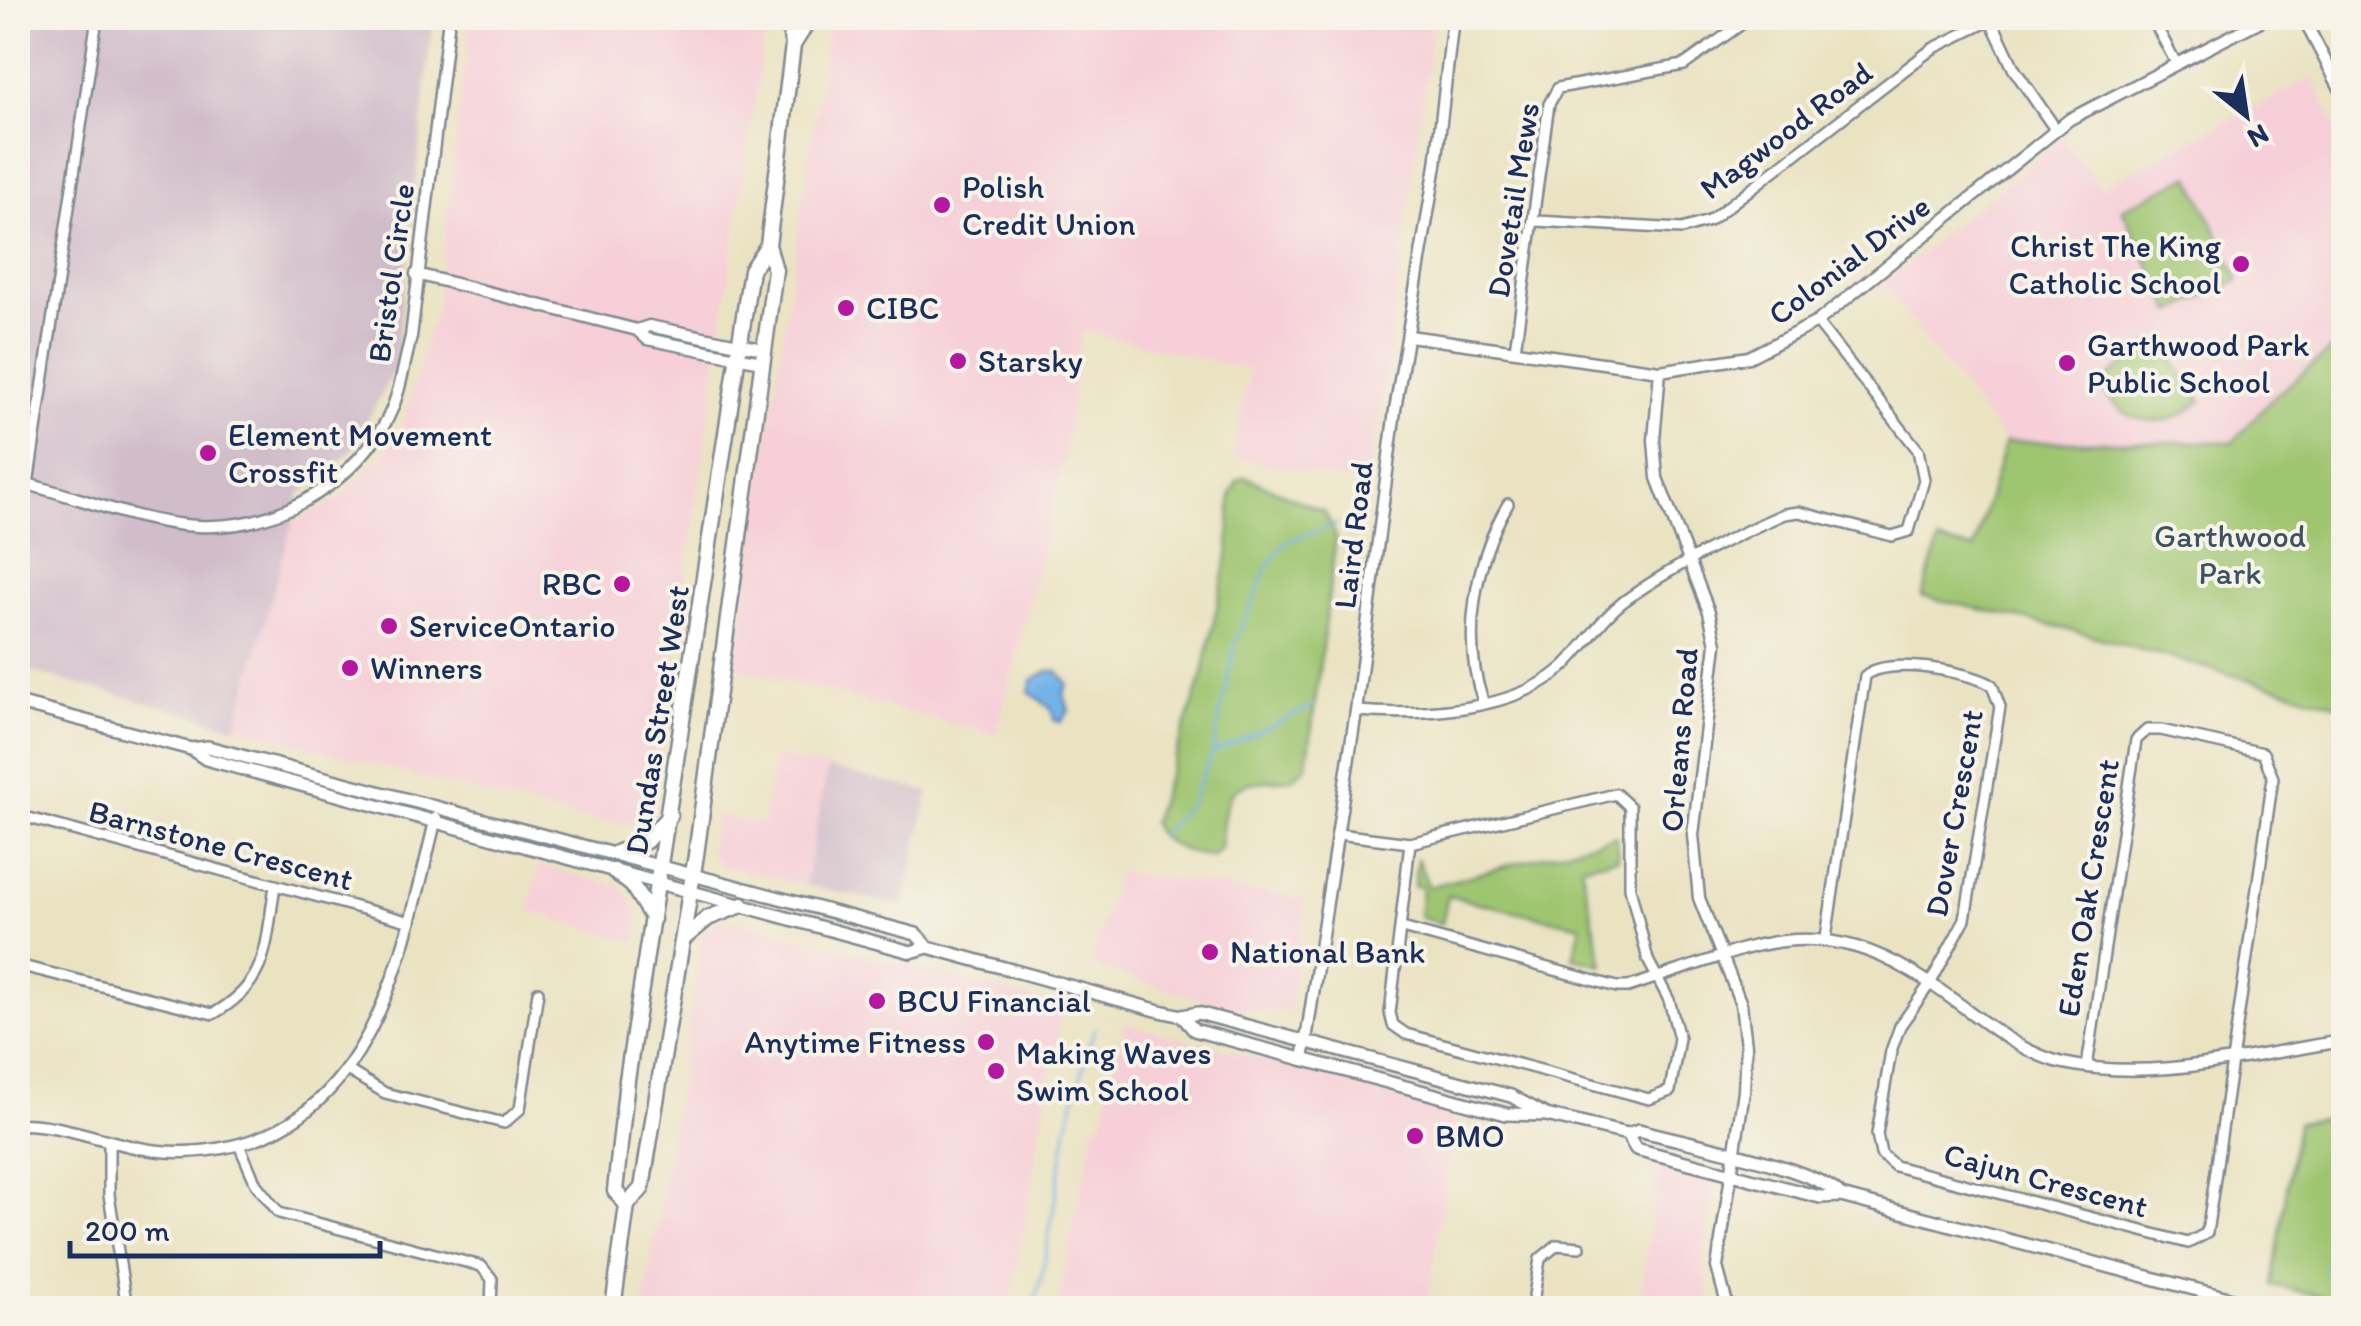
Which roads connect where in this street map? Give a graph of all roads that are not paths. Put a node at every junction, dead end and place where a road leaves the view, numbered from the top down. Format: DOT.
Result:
graph roads {
  1 [pos="96,18"];
  2 [pos="448,18"];
  3 [pos="787,18"];
  4 [pos="810,18"];
  5 [pos="1453,18"];
  6 [pos="1750,18"];
  7 [pos="2152,18"];
  8 [pos="2266,18"];
  9 [pos="2303,18"];
  10 [pos="1990,19"];
  11 [pos="793,45"];
  12 [pos="2176,62"];
  13 [pos="2344,96"];
  14 [pos="2056,130"];
  15 [pos="1536,221"];
  16 [pos="768,245"];
  17 [pos="416,274"];
  18 [pos="1817,322"];
  19 [pos="1409,336"];
  20 [pos="1515,350"];
  21 [pos="739,351"];
  22 [pos="762,355"];
  23 [pos="1660,371"];
  24 [pos="23,483"];
  25 [pos="1508,504"];
  26 [pos="1688,565"];
  27 [pos="1482,701"];
  28 [pos="18,702"];
  29 [pos="1356,711"];
  30 [pos="192,749"];
  31 [pos="438,806"];
  32 [pos="670,815"];
  33 [pos="18,816"];
  34 [pos="435,822"];
  35 [pos="1338,834"];
  36 [pos="1410,844"];
  37 [pos="616,853"];
  38 [pos="662,866"];
  39 [pos="614,870"];
  40 [pos="694,874"];
  41 [pos="659,883"];
  42 [pos="275,886"];
  43 [pos="690,892"];
  44 [pos="742,905"];
  45 [pos="654,920"];
  46 [pos="411,922"];
  47 [pos="1402,928"];
  48 [pos="1826,938"];
  49 [pos="683,940"];
  50 [pos="928,948"];
  51 [pos="1724,955"];
  52 [pos="18,965"];
  53 [pos="1657,976"];
  54 [pos="1931,982"];
  55 [pos="538,992"];
  56 [pos="1182,1016"];
  57 [pos="2344,1041"];
  58 [pos="1305,1042"];
  59 [pos="2231,1058"];
  60 [pos="1302,1060"];
  61 [pos="2086,1067"];
  62 [pos="347,1070"];
  63 [pos="1546,1115"];
  64 [pos="18,1124"];
  65 [pos="1627,1134"];
  66 [pos="109,1141"];
  67 [pos="240,1147"];
  68 [pos="1734,1155"];
  69 [pos="1731,1174"];
  70 [pos="1841,1196"];
  71 [pos="628,1205"];
  72 [pos="1580,1247"];
  73 [pos="127,1308"];
  74 [pos="491,1308"];
  75 [pos="613,1308"];
  76 [pos="1532,1308"];
  77 [pos="1728,1308"];
  78 [pos="2266,1308"];
  1 -- 24 [label="street"];
  2 -- 17 [label="street, Bristol Circle"];
  3 -- 11 [label="main road, Dundas Street West"];
  4 -- 11 [label="main road, Dundas Street West"];
  5 -- 19 [label="street, Laird Road"];
  6 -- 15 [label="street, Dovetail Mews"];
  7 -- 12 [label="street"];
  8 -- 12 [label="street, Colonial Drive"];
  9 -- 13 [label="street"];
  10 -- 14 [label="street"];
  10 -- 15 [label="street, Magwood Road"];
  11 -- 16 [label="main road, Dundas Street West"];
  12 -- 14 [label="street, Colonial Drive"];
  14 -- 18 [label="street, Colonial Drive"];
  15 -- 20 [label="street, Dovetail Mews"];
  16 -- 21 [label="main road, Dundas Street West"];
  16 -- 22 [label="main road, Dundas Street West"];
  17 -- 21 [label="street"];
  17 -- 24 [label="street, Bristol Circle"];
  18 -- 23 [label="street, Colonial Drive"];
  18 -- 26 [label="street"];
  19 -- 20 [label="street, Colonial Drive"];
  19 -- 29 [label="street, Laird Road"];
  20 -- 23 [label="street, Colonial Drive"];
  21 -- 22 [label="street"];
  21 -- 32 [label="main road, Dundas Street West"];
  22 -- 40 [label="main road, Dundas Street West"];
  23 -- 26 [label="street, Orleans Road"];
  25 -- 27 [label="street"];
  26 -- 27 [label="street"];
  26 -- 51 [label="street, Orleans Road"];
  27 -- 29 [label="street"];
  28 -- 30 [label="main road"];
  29 -- 35 [label="street, Laird Road"];
  30 -- 31 [label="main road"];
  30 -- 34 [label="main road"];
  31 -- 34 [label="street"];
  31 -- 37 [label="main road"];
  32 -- 37 [label="main road"];
  32 -- 38 [label="main road, Dundas Street West"];
  33 -- 42 [label="street, Barnstone Crescent"];
  34 -- 39 [label="main road"];
  34 -- 46 [label="street"];
  35 -- 36 [label="street"];
  35 -- 58 [label="street, Laird Road"];
  36 -- 47 [label="street"];
  36 -- 53 [label="street"];
  37 -- 38 [label="main road"];
  38 -- 40 [label="main road"];
  38 -- 41 [label="main road, Dundas Street West"];
  39 -- 41 [label="main road"];
  39 -- 45 [label="main road"];
  40 -- 43 [label="main road, Dundas Street West"];
  40 -- 50 [label="main road"];
  41 -- 43 [label="main road"];
  41 -- 45 [label="main road, Dundas Street West"];
  42 -- 46 [label="street, Barnstone Crescent"];
  42 -- 52 [label="street"];
  43 -- 44 [label="main road"];
  43 -- 49 [label="main road, Dundas Street West"];
  44 -- 49 [label="main road"];
  44 -- 50 [label="main road"];
  45 -- 71 [label="main road, Dundas Street West"];
  46 -- 62 [label="street"];
  47 -- 53 [label="street"];
  47 -- 53 [label="street"];
  48 -- 51 [label="street"];
  48 -- 54 [label="street"];
  48 -- 54 [label="street, Dover Crescent"];
  49 -- 71 [label="main road, Dundas Street West"];
  50 -- 56 [label="main road"];
  51 -- 53 [label="street"];
  51 -- 68 [label="street, Orleans Road"];
  54 -- 59 [label="street, Cajun Crescent"];
  54 -- 61 [label="street"];
  55 -- 62 [label="street"];
  56 -- 58 [label="main road"];
  56 -- 60 [label="main road"];
  57 -- 59 [label="street"];
  58 -- 60 [label="street, Laird Road"];
  58 -- 63 [label="main road"];
  59 -- 61 [label="street"];
  59 -- 61 [label="street, Eden Oak Crescent"];
  60 -- 63 [label="main road"];
  62 -- 67 [label="street"];
  63 -- 65 [label="main road"];
  64 -- 66 [label="street"];
  65 -- 68 [label="main road"];
  65 -- 69 [label="main road"];
  66 -- 67 [label="street"];
  66 -- 73 [label="street"];
  67 -- 74 [label="street"];
  68 -- 69 [label="street, Orleans Road"];
  68 -- 70 [label="main road"];
  69 -- 70 [label="main road"];
  69 -- 77 [label="street, Orleans Road"];
  70 -- 78 [label="main road"];
  71 -- 75 [label="main road, Dundas Street West"];
  72 -- 76 [label="street"];
}
